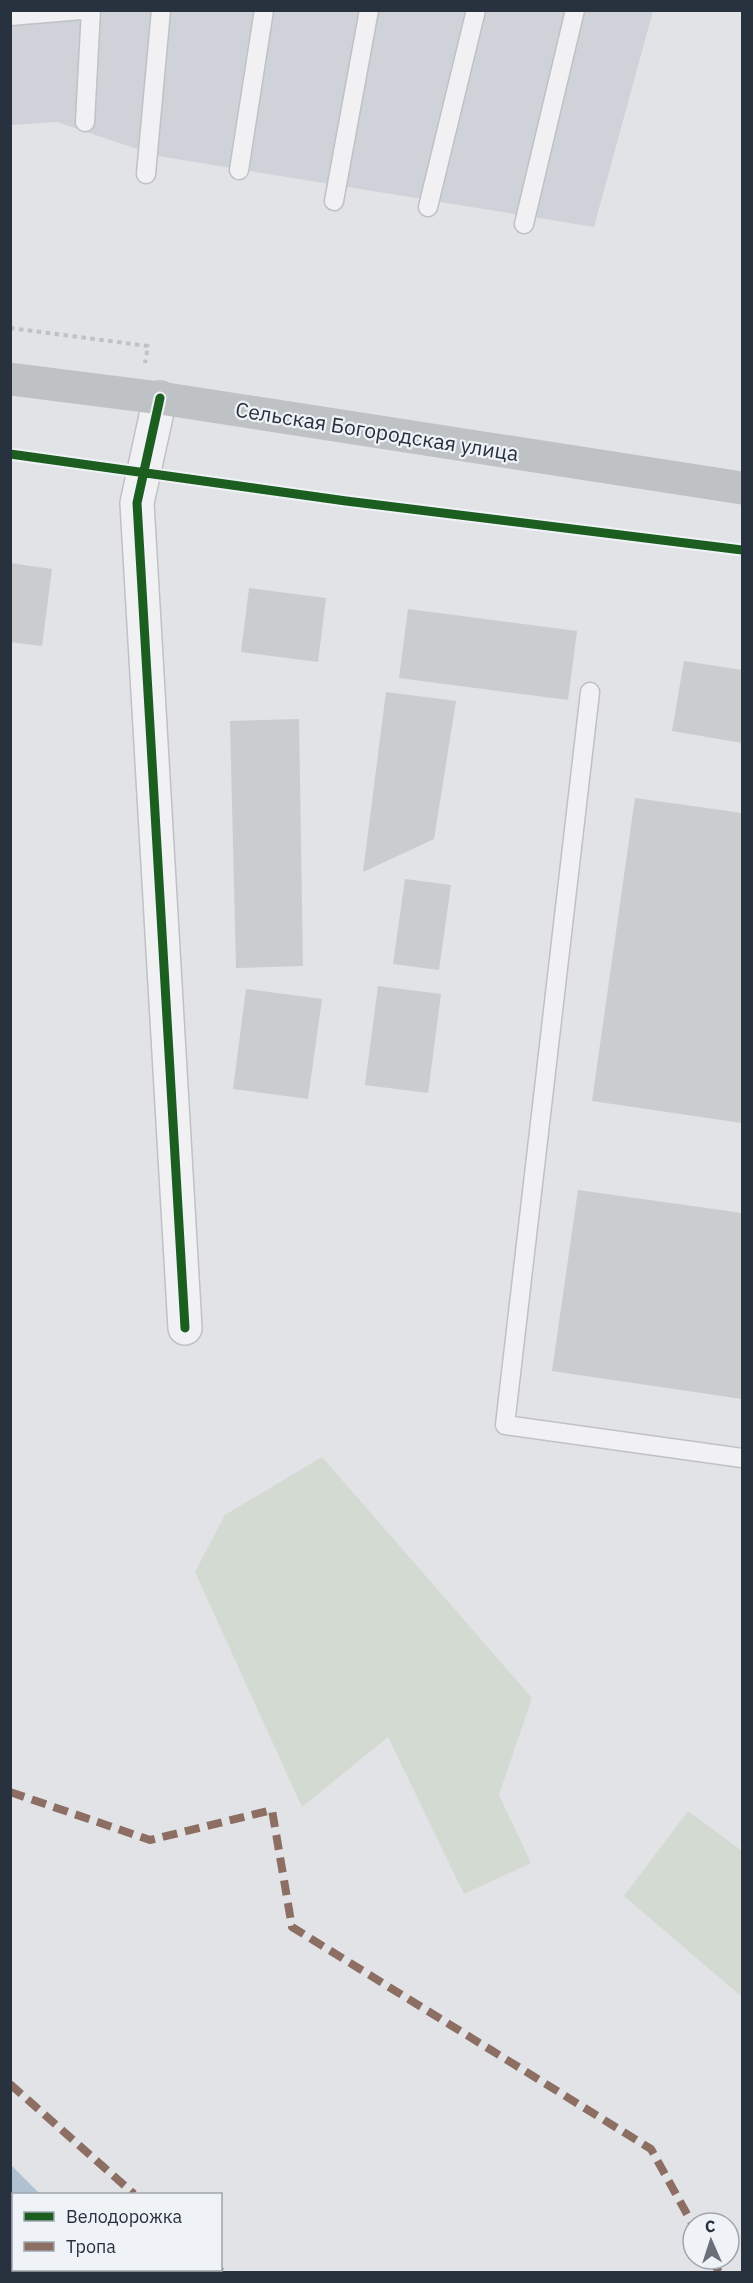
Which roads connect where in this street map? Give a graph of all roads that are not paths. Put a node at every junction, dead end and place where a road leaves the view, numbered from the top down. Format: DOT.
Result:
graph roads {
  1 [pos="81,10"];
  2 [pos="91,10"];
  3 [pos="161,10"];
  4 [pos="264,10"];
  5 [pos="369,10"];
  6 [pos="476,10"];
  7 [pos="575,10"];
  8 [pos="10,16"];
  9 [pos="85,122"];
  10 [pos="239,170"];
  11 [pos="146,174"];
  12 [pos="334,201"];
  13 [pos="428,207"];
  14 [pos="524,224"];
  15 [pos="10,379"];
  16 [pos="160,398"];
  17 [pos="742,488"];
  18 [pos="590,692"];
  19 [pos="186,1328"];
  20 [pos="742,1458"];
  1 -- 8 [label="lane"];
  2 -- 9 [label="lane"];
  3 -- 11 [label="lane"];
  4 -- 10 [label="lane"];
  5 -- 12 [label="lane"];
  6 -- 13 [label="lane"];
  7 -- 14 [label="lane"];
  15 -- 16 [label="main road, Сельская Богородская улица"];
  16 -- 17 [label="main road, Сельская Богородская улица"];
  16 -- 19 [label="street"];
  18 -- 20 [label="lane"];
}
